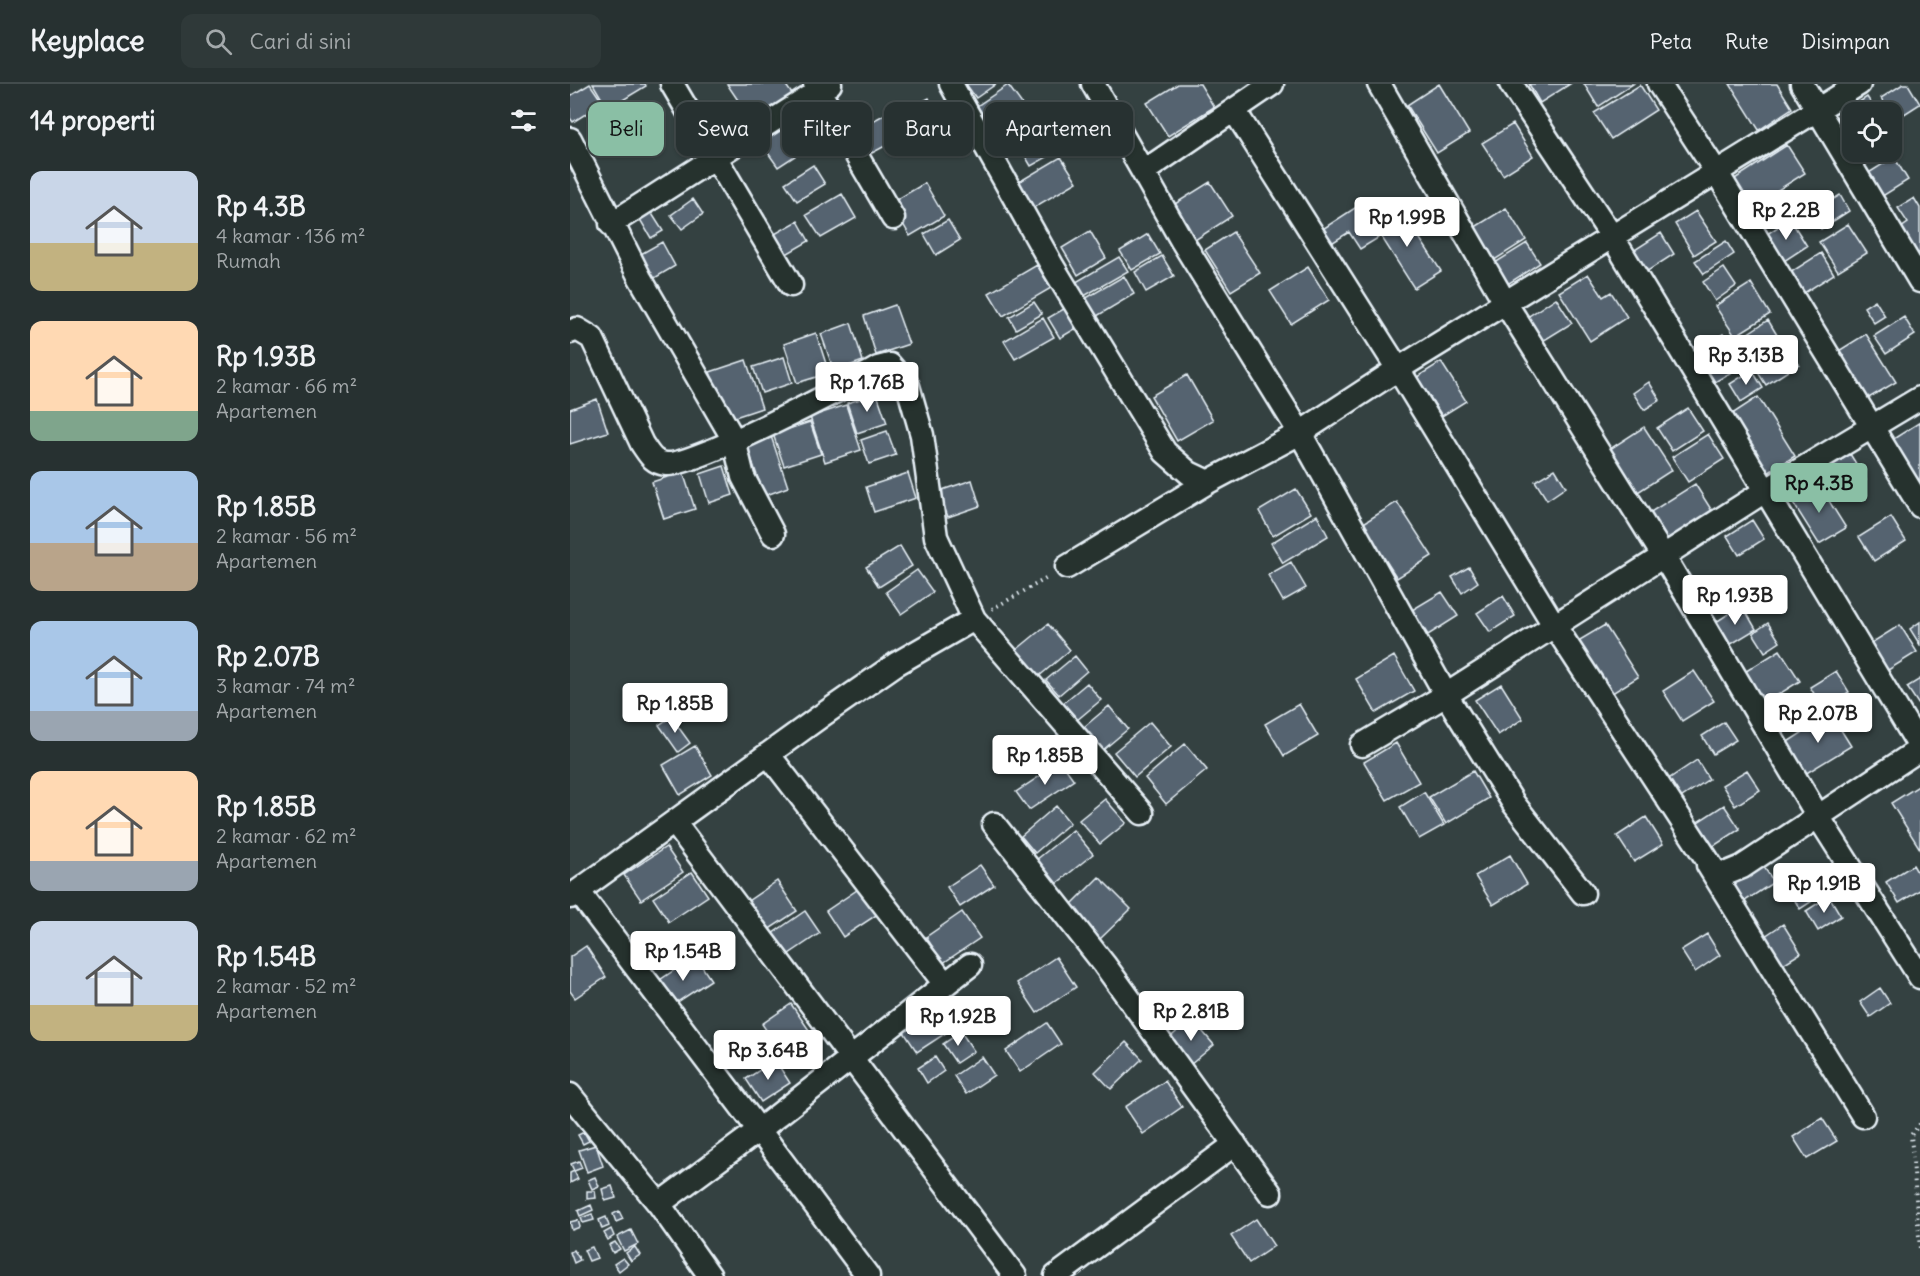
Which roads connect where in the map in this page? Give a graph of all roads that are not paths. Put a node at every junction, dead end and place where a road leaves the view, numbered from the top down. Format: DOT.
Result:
graph roads {
  1 [pos="672,84"];
  2 [pos="951,84"];
  3 [pos="1093,84"];
  4 [pos="1272,84"];
  5 [pos="1379,84"];
  6 [pos="1511,84"];
  7 [pos="1659,84"];
  8 [pos="1802,84"];
  9 [pos="1859,84"];
  10 [pos="821,86"];
  11 [pos="1817,109"];
  12 [pos="1234,110"];
  13 [pos="570,139"];
  14 [pos="714,157"];
  15 [pos="1143,172"];
  16 [pos="1717,173"];
  17 [pos="893,218"];
  18 [pos="611,224"];
  19 [pos="1613,238"];
  20 [pos="1920,281"];
  21 [pos="791,285"];
  22 [pos="1506,304"];
  23 [pos="570,332"];
  24 [pos="1398,369"];
  25 [pos="1920,398"];
  26 [pos="1871,427"];
  27 [pos="1300,433"];
  28 [pos="734,440"];
  29 [pos="1208,482"];
  30 [pos="1766,491"];
  31 [pos="1920,506"];
  32 [pos="773,534"];
  33 [pos="1664,557"];
  34 [pos="1067,567"];
  35 [pos="974,619"];
  36 [pos="1554,625"];
  37 [pos="1446,695"];
  38 [pos="1362,745"];
  39 [pos="1920,748"];
  40 [pos="768,754"];
  41 [pos="1142,813"];
  42 [pos="1820,818"];
  43 [pos="674,822"];
  44 [pos="994,824"];
  45 [pos="1706,862"];
  46 [pos="574,894"];
  47 [pos="1583,894"];
  48 [pos="970,965"];
  49 [pos="1920,977"];
  50 [pos="945,984"];
  51 [pos="852,1058"];
  52 [pos="570,1095"];
  53 [pos="1863,1116"];
  54 [pos="759,1130"];
  55 [pos="1235,1144"];
  56 [pos="1270,1193"];
  57 [pos="658,1204"];
  58 [pos="710,1276"];
  59 [pos="868,1276"];
  60 [pos="1015,1276"];
  61 [pos="1056,1276"];
  1 -- 14 [label="street"];
  2 -- 29 [label="street"];
  3 -- 15 [label="street"];
  4 -- 12 [label="street"];
  5 -- 22 [label="street"];
  6 -- 19 [label="street"];
  7 -- 16 [label="street"];
  8 -- 11 [label="street"];
  9 -- 11 [label="street"];
  10 -- 14 [label="street"];
  10 -- 17 [label="street"];
  11 -- 16 [label="street"];
  11 -- 20 [label="street"];
  12 -- 15 [label="street"];
  12 -- 24 [label="street"];
  13 -- 18 [label="street"];
  14 -- 18 [label="street"];
  14 -- 21 [label="street"];
  15 -- 27 [label="street"];
  16 -- 19 [label="street"];
  16 -- 26 [label="street"];
  18 -- 28 [label="street"];
  19 -- 22 [label="street"];
  19 -- 30 [label="street"];
  22 -- 24 [label="street"];
  22 -- 33 [label="street"];
  23 -- 28 [label="street"];
  24 -- 27 [label="street"];
  24 -- 36 [label="street"];
  25 -- 26 [label="street"];
  26 -- 30 [label="street"];
  26 -- 31 [label="street"];
  27 -- 29 [label="street"];
  27 -- 37 [label="street"];
  28 -- 32 [label="street"];
  28 -- 35 [label="street"];
  29 -- 34 [label="street"];
  30 -- 33 [label="street"];
  30 -- 39 [label="street"];
  33 -- 36 [label="street"];
  33 -- 42 [label="street"];
  35 -- 40 [label="street"];
  35 -- 41 [label="street"];
  36 -- 37 [label="street"];
  36 -- 45 [label="street"];
  37 -- 38 [label="street"];
  37 -- 47 [label="street"];
  39 -- 42 [label="street"];
  40 -- 43 [label="street"];
  40 -- 50 [label="street"];
  42 -- 45 [label="street"];
  42 -- 49 [label="street"];
  43 -- 46 [label="street"];
  43 -- 51 [label="street"];
  44 -- 55 [label="street"];
  45 -- 53 [label="street"];
  46 -- 54 [label="street"];
  48 -- 50 [label="street"];
  50 -- 51 [label="street"];
  51 -- 54 [label="street"];
  51 -- 60 [label="street"];
  52 -- 57 [label="street"];
  54 -- 57 [label="street"];
  54 -- 59 [label="street"];
  55 -- 56 [label="street"];
  55 -- 61 [label="street"];
  57 -- 58 [label="street"];
}
